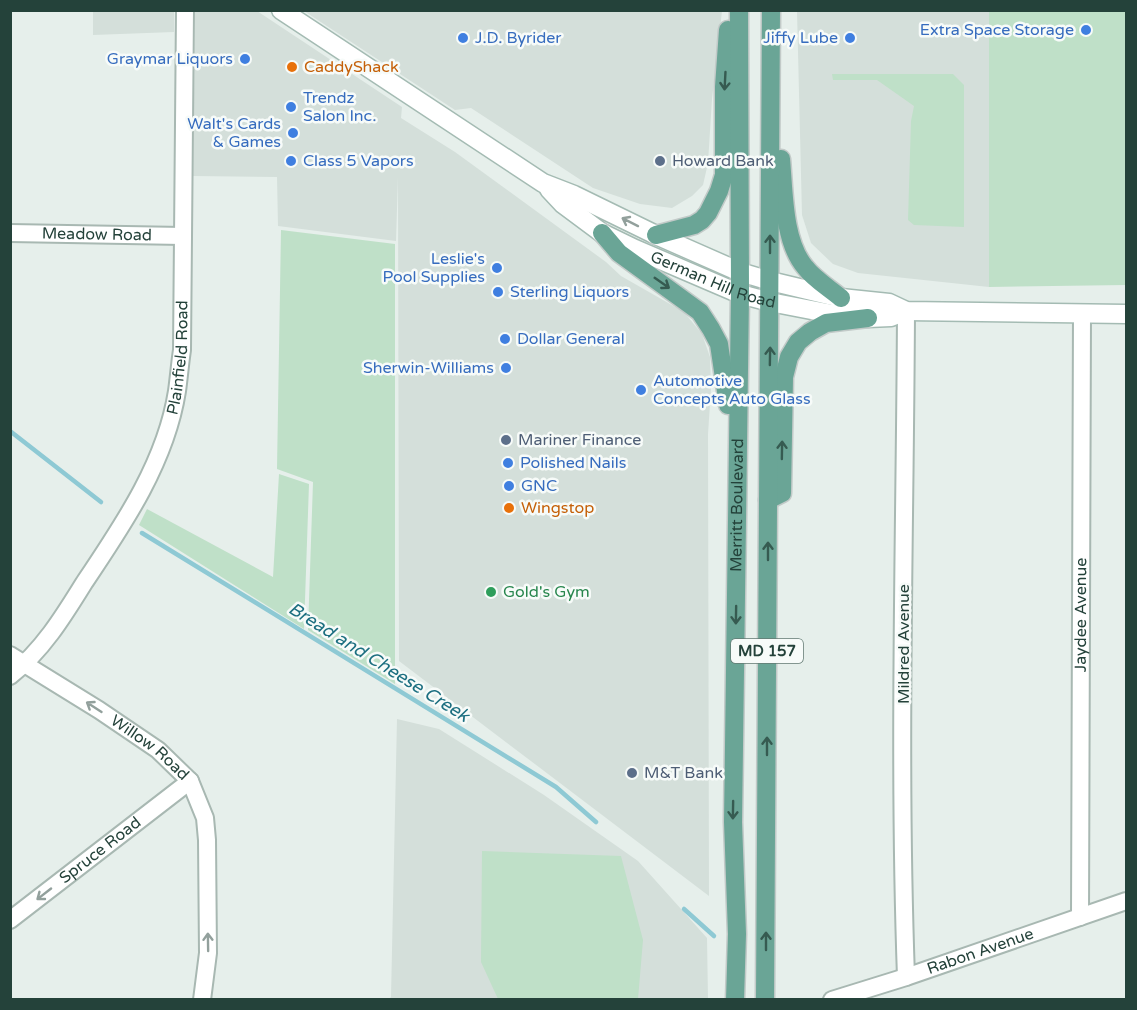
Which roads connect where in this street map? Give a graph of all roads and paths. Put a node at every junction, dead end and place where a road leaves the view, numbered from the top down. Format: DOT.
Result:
graph roads {
  1 [pos="184,10"];
  2 [pos="281,10"];
  3 [pos="771,10"];
  4 [pos="739,16"];
  5 [pos="771,99"];
  6 [pos="543,183"];
  7 [pos="10,233"];
  8 [pos="602,233"];
  9 [pos="656,235"];
  10 [pos="183,236"];
  11 [pos="740,272"];
  12 [pos="770,281"];
  13 [pos="740,294"];
  14 [pos="841,298"];
  15 [pos="770,302"];
  16 [pos="906,311"];
  17 [pos="1082,313"];
  18 [pos="1126,314"];
  19 [pos="868,318"];
  20 [pos="737,419"];
  21 [pos="768,500"];
  22 [pos="10,655"];
  23 [pos="25,665"];
  24 [pos="10,676"];
  25 [pos="190,781"];
  26 [pos="1126,901"];
  27 [pos="1080,917"];
  28 [pos="10,920"];
  29 [pos="737,934"];
  30 [pos="906,977"];
  31 [pos="201,999"];
  32 [pos="735,999"];
  33 [pos="745,999"];
  34 [pos="765,999"];
  35 [pos="832,999"];
  1 -- 10 [label="street, Plainfield Road"];
  2 -- 6 [label="street, German Hill Road"];
  3 -- 5 [label="main road, Merritt Boulevard / MD 157"];
  4 -- 9 [label="main road, one-way"];
  4 -- 11 [label="main road, Merritt Boulevard / MD 157"];
  12 -- 5 [label="main road, Merritt Boulevard / MD 157, one-way"];
  5 -- 14 [label="main road"];
  6 -- 8 [label="street, German Hill Road"];
  9 -- 6 [label="street, German Hill Road, one-way"];
  7 -- 10 [label="street, Meadow Road"];
  8 -- 13 [label="street, German Hill Road"];
  8 -- 20 [label="main road, one-way"];
  9 -- 11 [label="street, German Hill Road"];
  10 -- 23 [label="street, Plainfield Road"];
  11 -- 12 [label="street, German Hill Road"];
  11 -- 13 [label="main road, Merritt Boulevard / MD 157"];
  12 -- 14 [label="street, German Hill Road"];
  12 -- 15 [label="main road, Merritt Boulevard / MD 157"];
  13 -- 15 [label="street, German Hill Road"];
  13 -- 20 [label="main road, Merritt Boulevard / MD 157"];
  14 -- 16 [label="street, German Hill Road"];
  15 -- 19 [label="street, German Hill Road"];
  21 -- 15 [label="main road, Merritt Boulevard / MD 157, one-way"];
  16 -- 17 [label="street, German Hill Road"];
  16 -- 19 [label="street, German Hill Road"];
  16 -- 30 [label="street, Mildred Avenue"];
  17 -- 18 [label="street, German Hill Road"];
  17 -- 27 [label="street, Jaydee Avenue"];
  21 -- 19 [label="main road, one-way"];
  20 -- 29 [label="main road, Merritt Boulevard / MD 157, one-way"];
  34 -- 21 [label="main road, Merritt Boulevard / MD 157, one-way"];
  22 -- 23 [label="street, Willow Road"];
  23 -- 24 [label="street, Plainfield Road"];
  25 -- 23 [label="street, Willow Road, one-way"];
  25 -- 28 [label="street, Spruce Road, one-way"];
  31 -- 25 [label="street, Willow Road, one-way"];
  26 -- 27 [label="street, Rabon Avenue"];
  27 -- 30 [label="street, Rabon Avenue"];
  29 -- 32 [label="main road, Merritt Boulevard / MD 157"];
  29 -- 33 [label="main road"];
  30 -- 35 [label="street, Rabon Avenue"];
}
